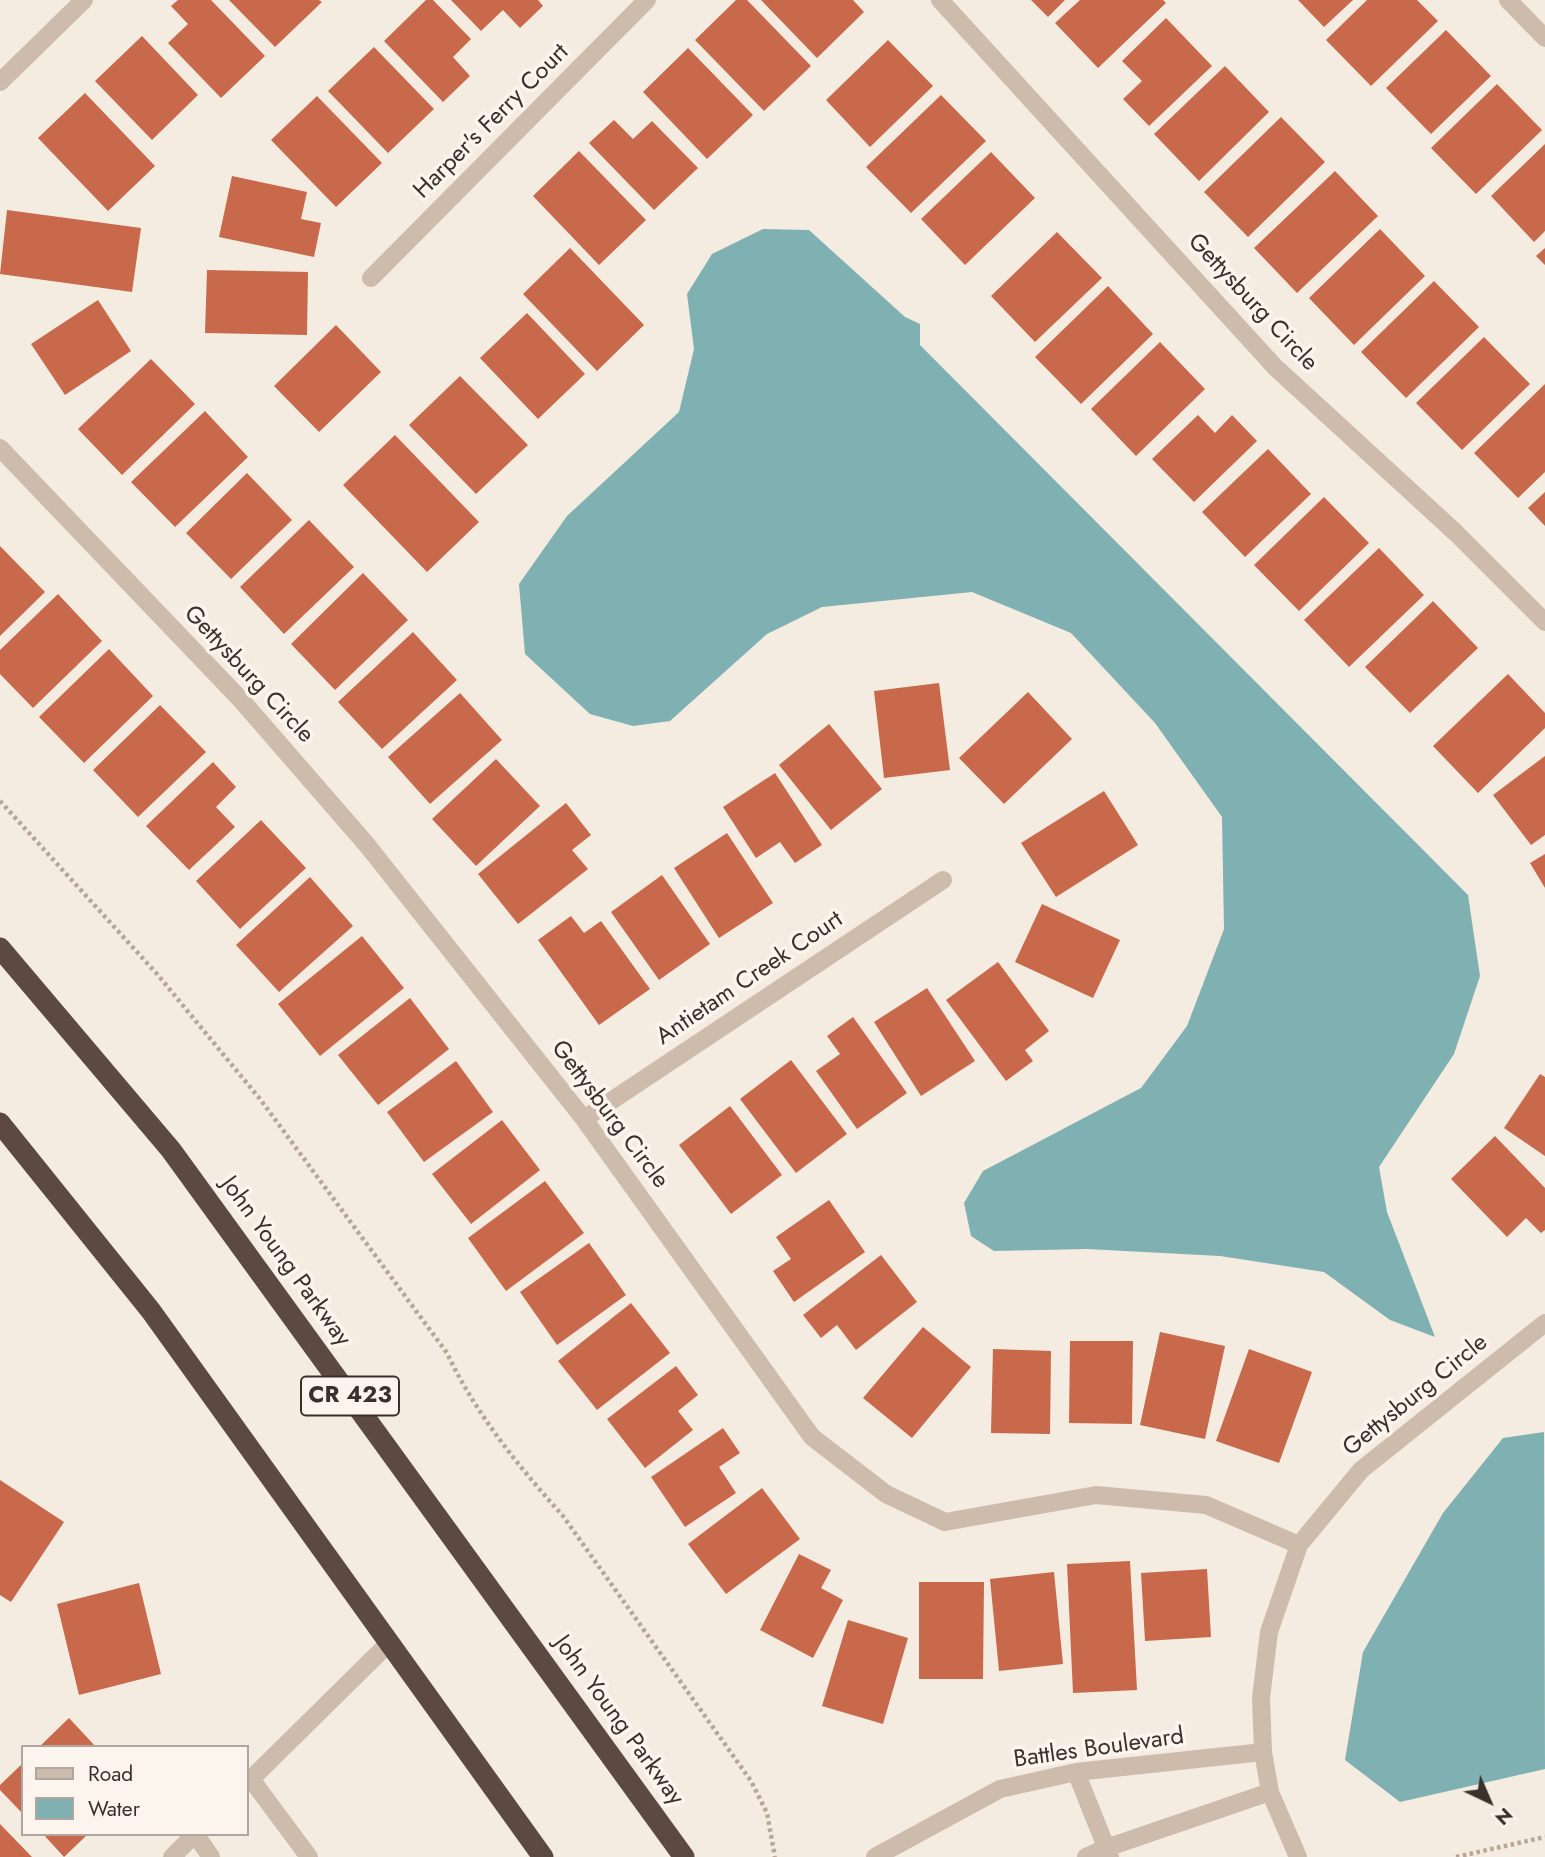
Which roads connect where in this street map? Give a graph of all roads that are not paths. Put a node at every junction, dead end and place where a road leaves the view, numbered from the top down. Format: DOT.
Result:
graph roads {
  1 [pos="84,0"];
  2 [pos="648,0"];
  3 [pos="940,0"];
  4 [pos="1508,0"];
  5 [pos="1545,38"];
  6 [pos="0,82"];
  7 [pos="371,278"];
  8 [pos="0,448"];
  9 [pos="1545,622"];
  10 [pos="943,880"];
  11 [pos="0,948"];
  12 [pos="584,1119"];
  13 [pos="0,1123"];
  14 [pos="1545,1323"];
  15 [pos="1299,1545"];
  16 [pos="389,1643"];
  17 [pos="1263,1752"];
  18 [pos="1076,1772"];
  19 [pos="249,1781"];
  20 [pos="1270,1792"];
  21 [pos="193,1836"];
  22 [pos="196,1836"];
  23 [pos="1108,1852"];
  24 [pos="172,1857"];
  25 [pos="211,1857"];
  26 [pos="309,1857"];
  27 [pos="543,1857"];
  28 [pos="684,1857"];
  29 [pos="876,1857"];
  30 [pos="1086,1857"];
  31 [pos="1298,1857"];
  1 -- 6 [label="street"];
  2 -- 7 [label="street, Harper's Ferry Court"];
  3 -- 9 [label="street, Gettysburg Circle"];
  4 -- 5 [label="street"];
  8 -- 12 [label="street, Gettysburg Circle"];
  10 -- 12 [label="street, Antietam Creek Court"];
  11 -- 28 [label="highway, John Young Parkway / CR 423"];
  12 -- 15 [label="street, Gettysburg Circle"];
  13 -- 16 [label="highway"];
  14 -- 15 [label="street, Gettysburg Circle"];
  15 -- 17 [label="street, Gettysburg Circle"];
  16 -- 19 [label="street"];
  16 -- 27 [label="highway"];
  17 -- 18 [label="street, Battles Boulevard"];
  17 -- 20 [label="street, Gettysburg Circle"];
  18 -- 23 [label="street"];
  18 -- 29 [label="street, Battles Boulevard"];
  19 -- 26 [label="street"];
  20 -- 23 [label="street"];
  20 -- 31 [label="street, Gettysburg Circle"];
  21 -- 24 [label="street"];
  22 -- 25 [label="street"];
  23 -- 30 [label="street"];
}
